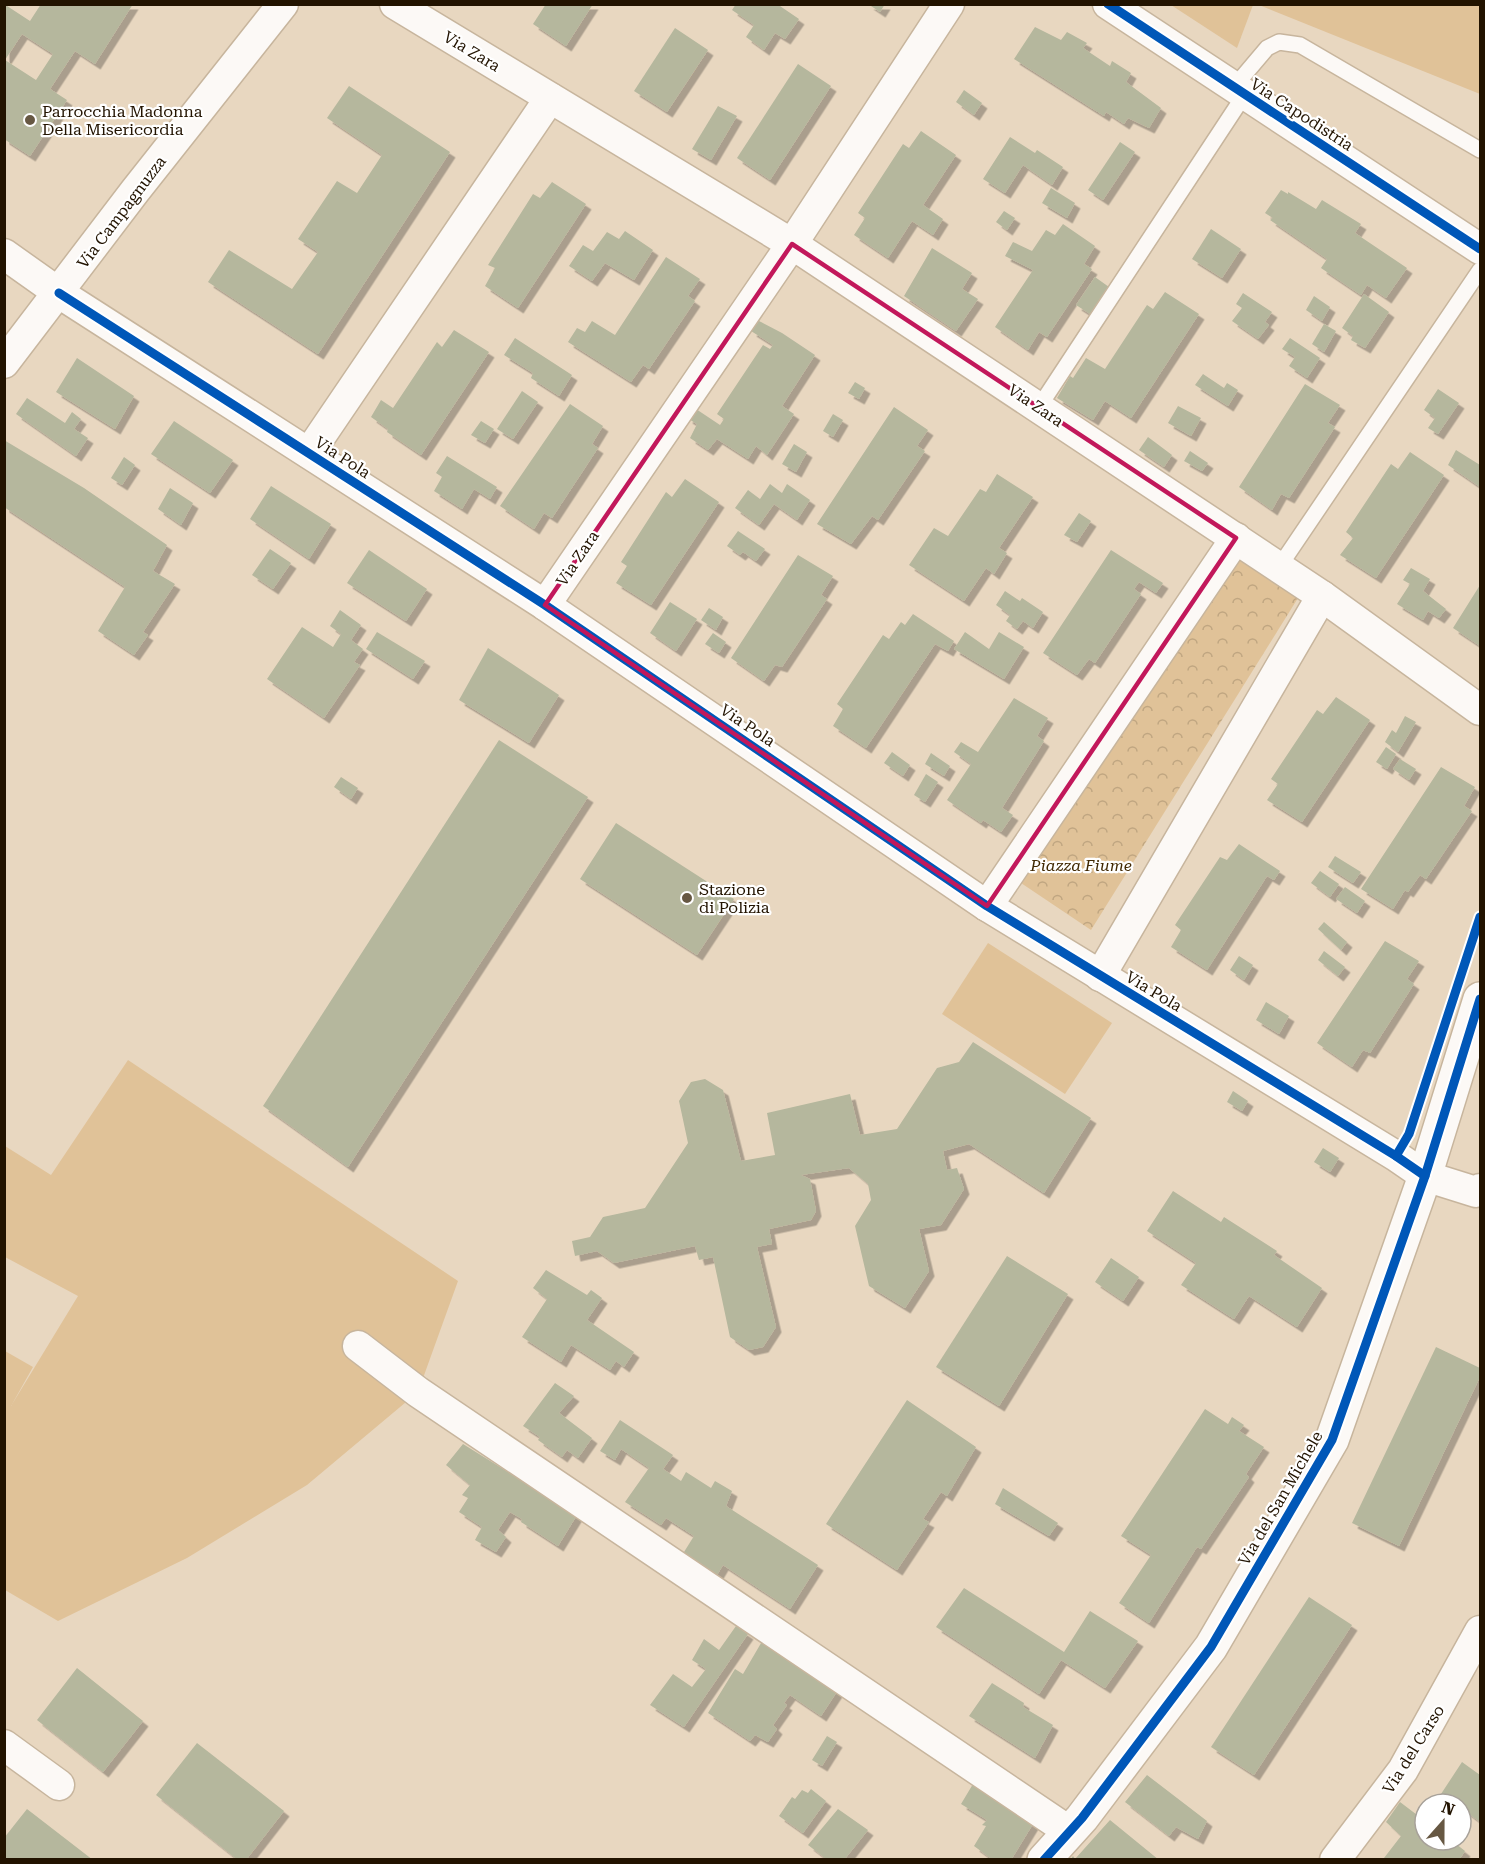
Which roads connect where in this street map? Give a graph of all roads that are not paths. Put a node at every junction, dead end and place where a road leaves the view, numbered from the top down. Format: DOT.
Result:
graph roads {
  1 [pos="283,4"];
  2 [pos="395,4"];
  3 [pos="949,4"];
  4 [pos="1108,4"];
  5 [pos="1239,90"];
  6 [pos="550,98"];
  7 [pos="1480,150"];
  8 [pos="792,244"];
  9 [pos="1480,249"];
  10 [pos="4,254"];
  11 [pos="1480,270"];
  12 [pos="59,293"];
  13 [pos="4,363"];
  14 [pos="1039,407"];
  15 [pos="309,453"];
  16 [pos="1236,538"];
  17 [pos="1279,567"];
  18 [pos="1322,596"];
  19 [pos="545,605"];
  20 [pos="1480,710"];
  21 [pos="987,906"];
  22 [pos="1100,976"];
  23 [pos="1480,999"];
  24 [pos="1425,1176"];
  25 [pos="1480,1189"];
  26 [pos="358,1346"];
  27 [pos="1480,1631"];
  28 [pos="4,1745"];
  29 [pos="59,1785"];
  30 [pos="1070,1832"];
  31 [pos="1044,1860"];
  32 [pos="1335,1860"];
  1 -- 12 [label="street, Via Campagnuzza"];
  2 -- 6 [label="street, Via Zara"];
  3 -- 8 [label="street"];
  4 -- 5 [label="street, Via Capodistria"];
  5 -- 7 [label="lane"];
  5 -- 9 [label="street, Via Capodistria"];
  5 -- 14 [label="lane"];
  6 -- 8 [label="street, Via Zara"];
  6 -- 15 [label="street"];
  8 -- 14 [label="street, Via Zara"];
  8 -- 19 [label="street, Via Zara"];
  10 -- 12 [label="street, Via Pola"];
  11 -- 17 [label="lane"];
  12 -- 13 [label="street, Via Campagnuzza"];
  12 -- 15 [label="street, Via Pola"];
  14 -- 16 [label="street, Via Zara"];
  15 -- 19 [label="street, Via Pola"];
  16 -- 17 [label="street, Via Zara"];
  16 -- 21 [label="street"];
  17 -- 18 [label="street, Via Zara"];
  18 -- 20 [label="street, Via Zara"];
  18 -- 22 [label="street"];
  19 -- 21 [label="street, Via Pola"];
  21 -- 22 [label="street, Via Pola"];
  22 -- 24 [label="street, Via Pola"];
  23 -- 24 [label="main road, Via del San Michele"];
  24 -- 25 [label="street, Via Pola"];
  24 -- 30 [label="main road, Via del San Michele"];
  26 -- 30 [label="street"];
  27 -- 32 [label="street, Via del Carso"];
  28 -- 29 [label="street"];
  30 -- 31 [label="main road, Via del San Michele"];
}
